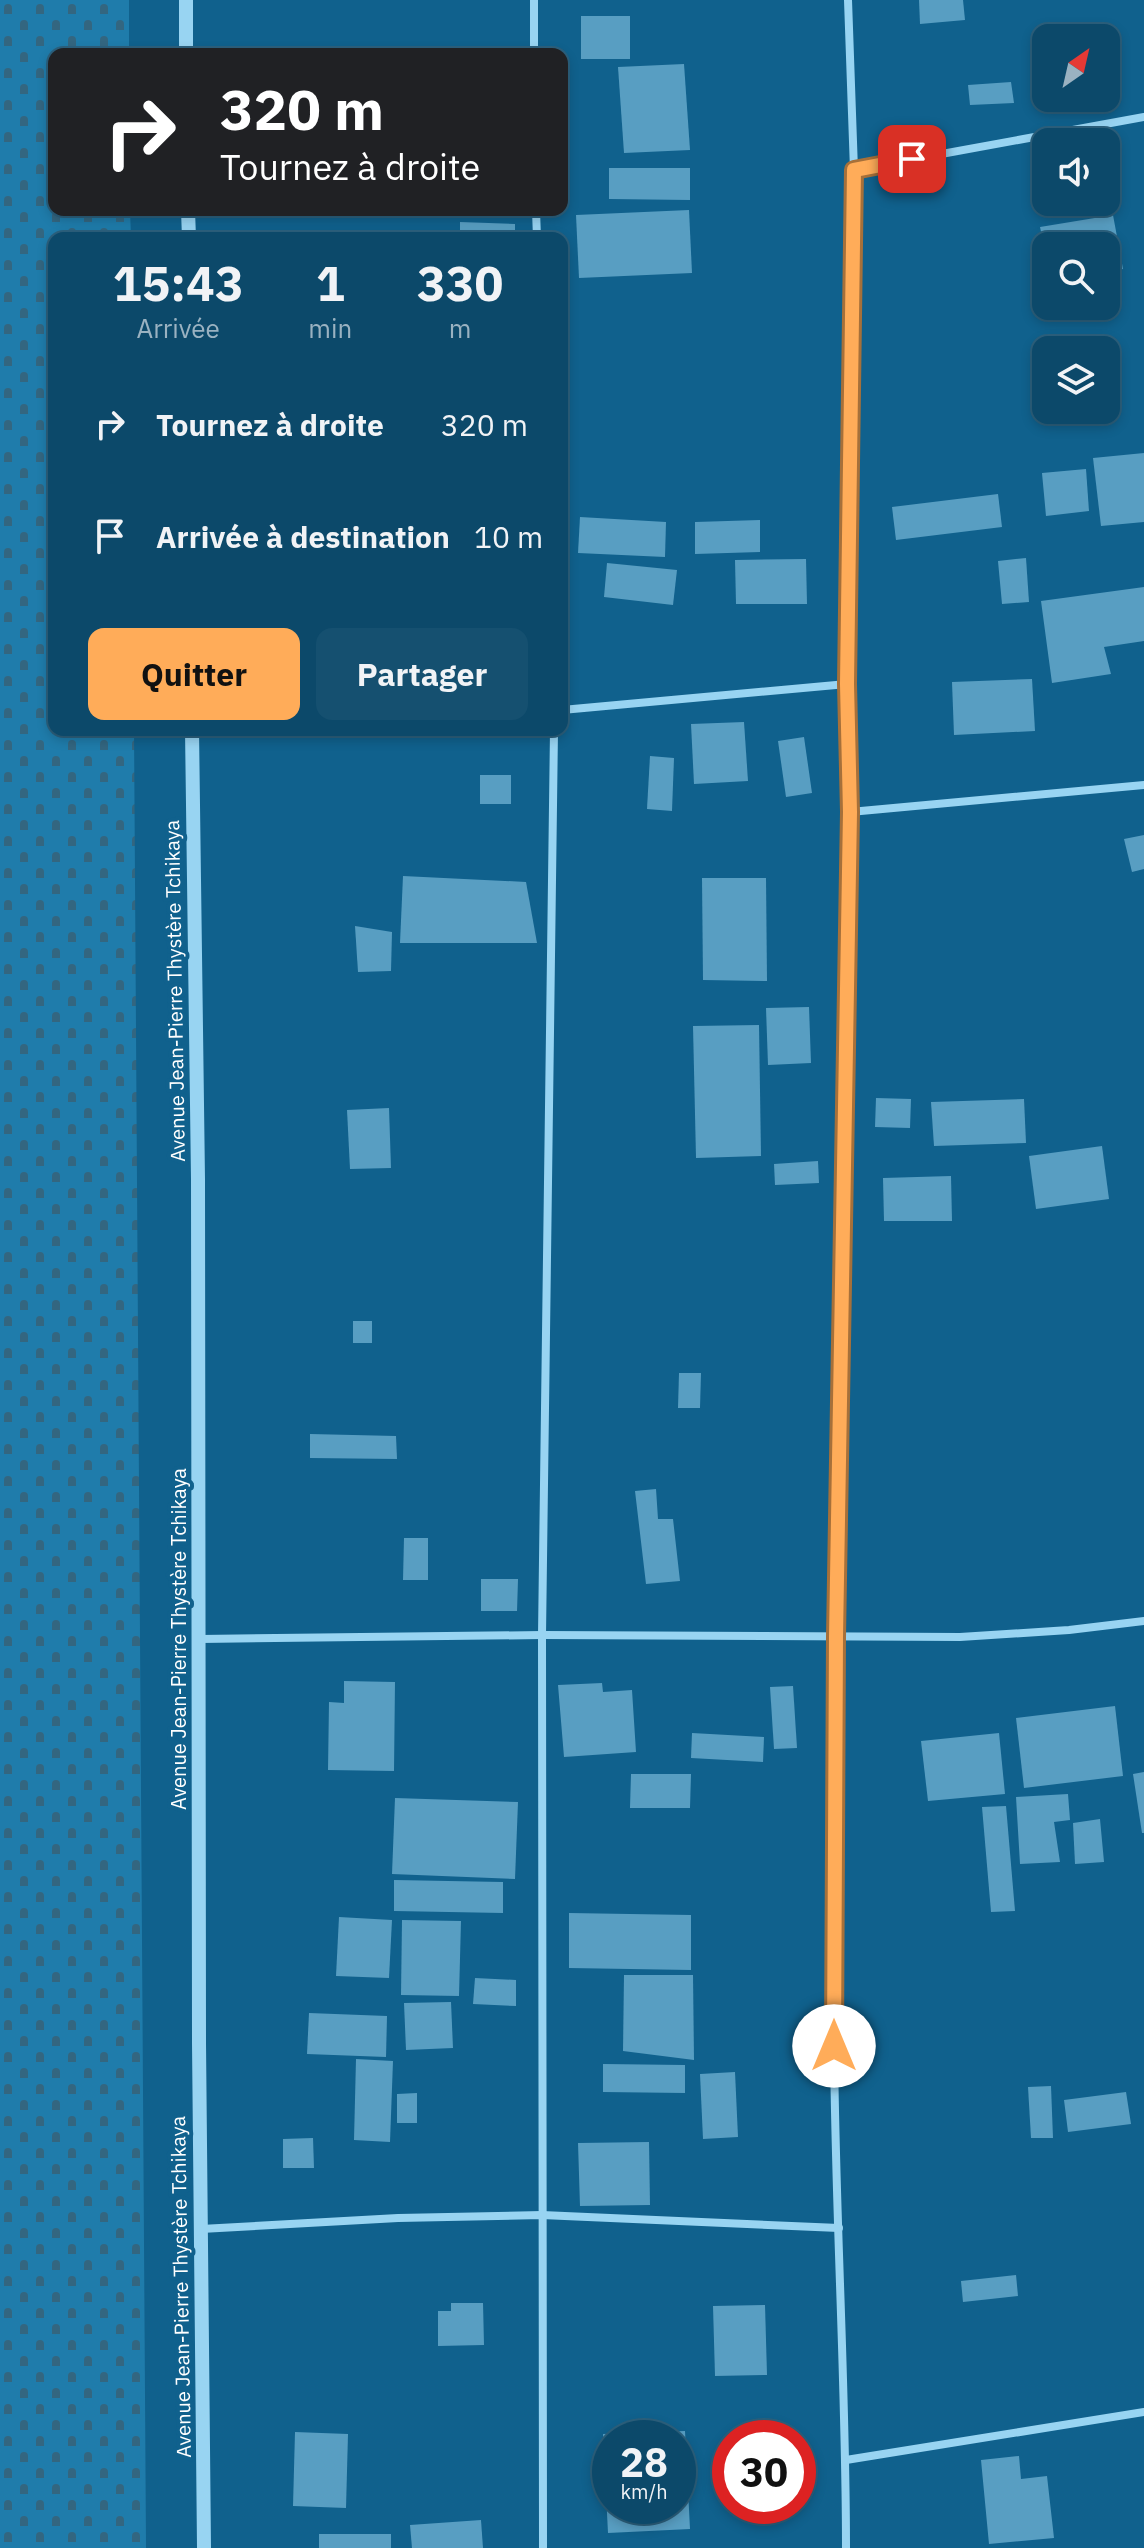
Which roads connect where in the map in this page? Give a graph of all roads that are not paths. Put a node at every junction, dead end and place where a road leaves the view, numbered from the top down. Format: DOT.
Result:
graph roads {
  1 [pos="186,0"];
  2 [pos="534,0"];
  3 [pos="848,0"];
  4 [pos="186,48"];
  5 [pos="534,48"];
  6 [pos="1144,117"];
  7 [pos="854,170"];
  8 [pos="847,684"];
  9 [pos="568,709"];
  10 [pos="192,736"];
  11 [pos="554,736"];
  12 [pos="1144,785"];
  13 [pos="850,812"];
  14 [pos="1144,1621"];
  15 [pos="542,1635"];
  16 [pos="836,1637"];
  17 [pos="200,1639"];
  18 [pos="542,2215"];
  19 [pos="839,2228"];
  20 [pos="200,2229"];
  21 [pos="1144,2412"];
  22 [pos="846,2460"];
  23 [pos="204,2548"];
  24 [pos="543,2548"];
  25 [pos="846,2548"];
  1 -- 4 [label="street"];
  2 -- 5 [label="street"];
  3 -- 7 [label="street"];
  6 -- 7 [label="street"];
  7 -- 8 [label="street"];
  8 -- 9 [label="street"];
  8 -- 13 [label="street"];
  10 -- 17 [label="street, Avenue Jean-Pierre Thystère Tchikaya"];
  11 -- 15 [label="street"];
  12 -- 13 [label="street"];
  13 -- 16 [label="street"];
  14 -- 16 [label="street"];
  15 -- 16 [label="street"];
  15 -- 17 [label="street"];
  15 -- 18 [label="street"];
  16 -- 19 [label="street"];
  17 -- 20 [label="street, Avenue Jean-Pierre Thystère Tchikaya"];
  18 -- 19 [label="street"];
  18 -- 20 [label="street"];
  18 -- 24 [label="street"];
  19 -- 22 [label="street"];
  20 -- 23 [label="street, Avenue Jean-Pierre Thystère Tchikaya"];
  21 -- 22 [label="street"];
  22 -- 25 [label="street"];
}
